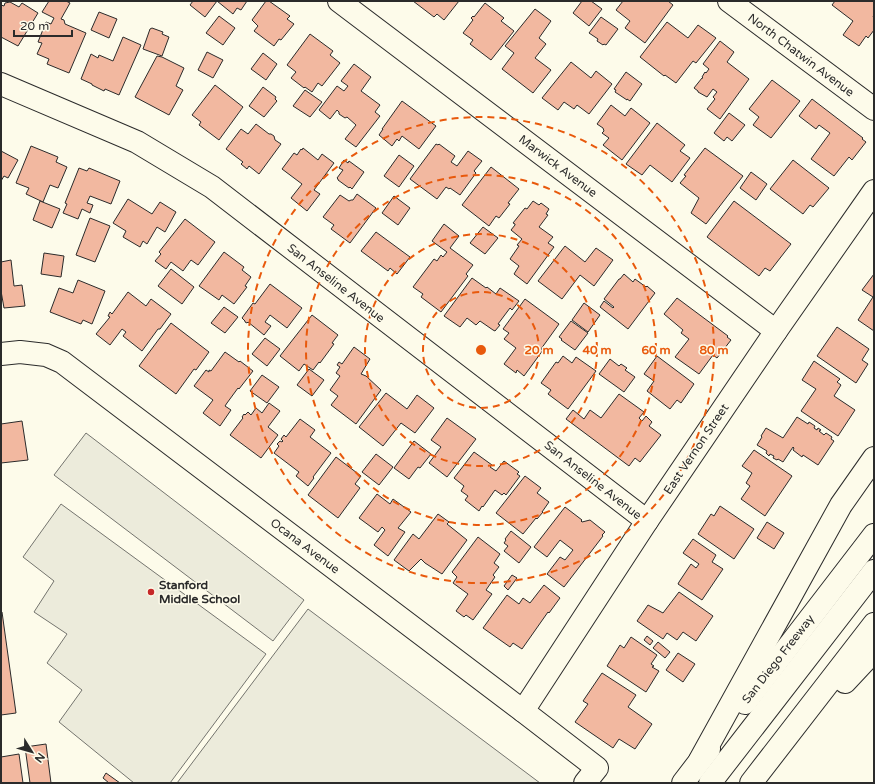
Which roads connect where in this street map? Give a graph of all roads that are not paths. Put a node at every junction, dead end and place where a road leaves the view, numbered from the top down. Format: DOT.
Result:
graph roads {
  1 [pos="339,1"];
  2 [pos="729,1"];
  3 [pos="1,84"];
  4 [pos="874,109"];
  5 [pos="874,191"];
  6 [pos="776,331"];
  7 [pos="1,354"];
  8 [pos="874,458"];
  9 [pos="647,521"];
  10 [pos="874,535"];
  11 [pos="874,571"];
  12 [pos="874,590"];
  13 [pos="874,624"];
  14 [pos="874,651"];
  15 [pos="523,711"];
  16 [pos="700,760"];
  17 [pos="591,775"];
  18 [pos="683,783"];
  19 [pos="710,783"];
  20 [pos="726,783"];
  21 [pos="752,783"];
  1 -- 6 [label="main road, Marwick Avenue"];
  2 -- 4 [label="main road, North Chatwin Avenue"];
  3 -- 9 [label="main road, San Anseline Avenue"];
  5 -- 6 [label="main road, East Vernon Street"];
  6 -- 9 [label="main road, East Vernon Street"];
  7 -- 15 [label="main road, Ocana Avenue"];
  8 -- 16 [label="main road"];
  9 -- 15 [label="main road, East Vernon Street"];
  10 -- 16 [label="main road, San Diego Freeway"];
  11 -- 19 [label="main road"];
  12 -- 20 [label="main road"];
  13 -- 21 [label="main road"];
  14 -- 21 [label="main road"];
  15 -- 17 [label="main road, Ocana Avenue"];
  16 -- 18 [label="main road, San Diego Freeway"];
}
